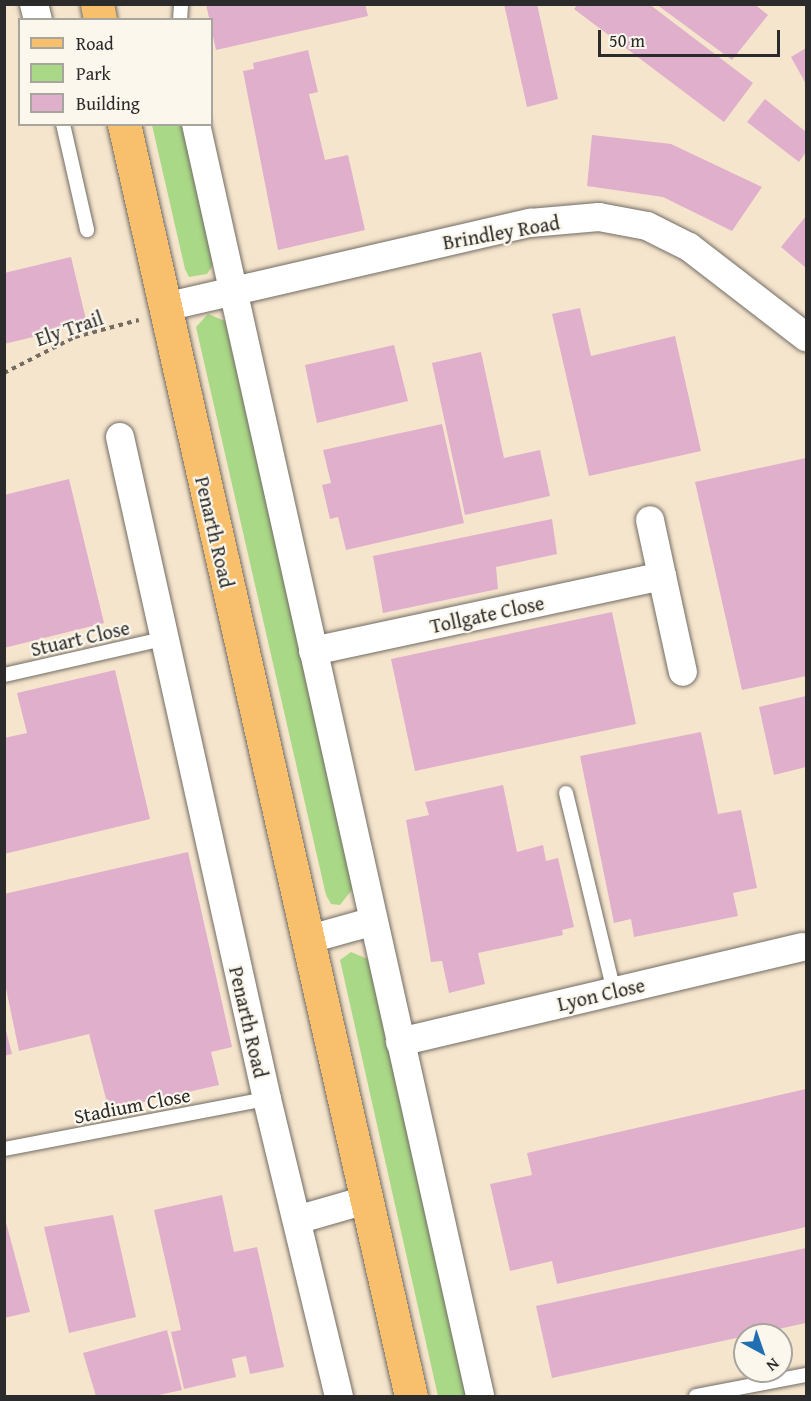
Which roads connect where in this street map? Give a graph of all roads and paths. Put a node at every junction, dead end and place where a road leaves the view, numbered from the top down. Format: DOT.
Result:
graph roads {
  1 [pos="63,126"];
  2 [pos="124,126"];
  3 [pos="196,126"];
  4 [pos="87,230"];
  5 [pos="234,289"];
  6 [pos="156,313"];
  7 [pos="807,337"];
  8 [pos="4,373"];
  9 [pos="120,437"];
  10 [pos="650,520"];
  11 [pos="662,576"];
  12 [pos="163,639"];
  13 [pos="313,651"];
  14 [pos="683,672"];
  15 [pos="4,675"];
  16 [pos="566,793"];
  17 [pos="371,922"];
  18 [pos="310,939"];
  19 [pos="802,947"];
  20 [pos="614,991"];
  21 [pos="400,1042"];
  22 [pos="267,1099"];
  23 [pos="4,1149"];
  24 [pos="366,1200"];
  25 [pos="300,1219"];
  26 [pos="807,1375"];
  27 [pos="339,1396"];
  28 [pos="411,1396"];
  29 [pos="480,1396"];
  30 [pos="696,1396"];
  1 -- 4 [label="lane"];
  2 -- 6 [label="main road, Penarth Road"];
  3 -- 5 [label="street"];
  5 -- 6 [label="street, Brindley Road"];
  5 -- 7 [label="street, Brindley Road"];
  5 -- 13 [label="street"];
  6 -- 8 [label="path, Ely Trail"];
  6 -- 18 [label="main road, Penarth Road"];
  9 -- 12 [label="street, Penarth Road"];
  10 -- 11 [label="street"];
  11 -- 13 [label="street, Tollgate Close"];
  11 -- 14 [label="street"];
  12 -- 15 [label="lane, Stuart Close"];
  12 -- 22 [label="street, Penarth Road"];
  13 -- 17 [label="street"];
  16 -- 20 [label="lane"];
  17 -- 18 [label="street"];
  17 -- 21 [label="street"];
  18 -- 24 [label="main road, Penarth Road"];
  19 -- 20 [label="street, Lyon Close"];
  20 -- 21 [label="street, Lyon Close"];
  21 -- 29 [label="street"];
  22 -- 23 [label="lane, Stadium Close"];
  22 -- 25 [label="street, Penarth Road"];
  24 -- 25 [label="street"];
  24 -- 28 [label="main road, Penarth Road"];
  25 -- 27 [label="street, Penarth Road"];
  26 -- 30 [label="lane"];
}
